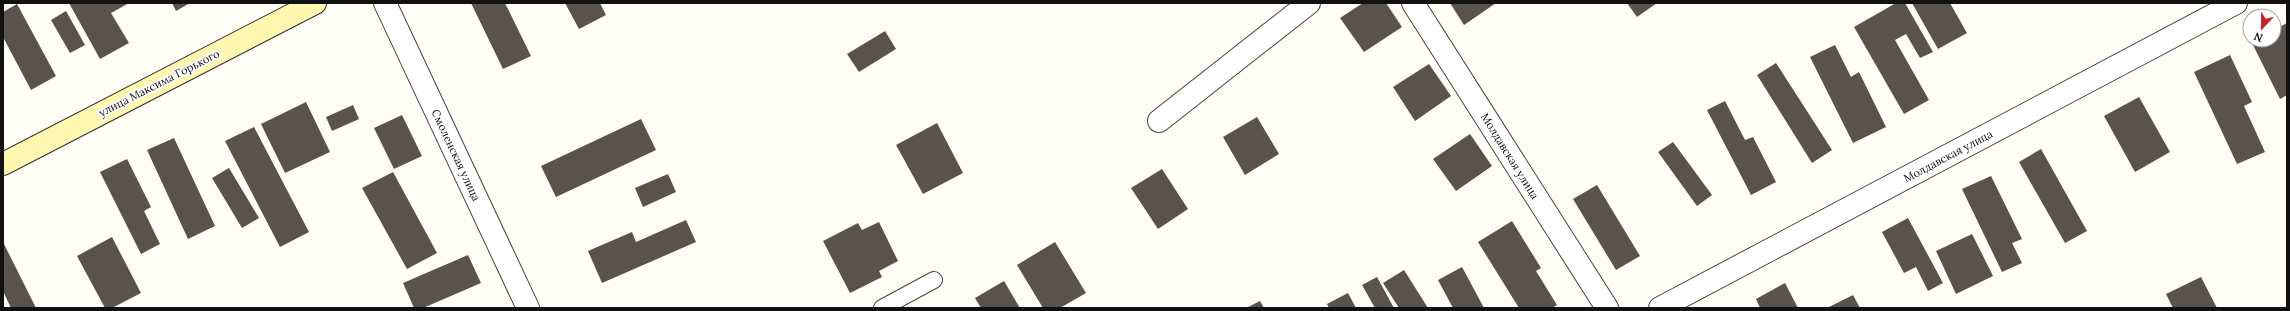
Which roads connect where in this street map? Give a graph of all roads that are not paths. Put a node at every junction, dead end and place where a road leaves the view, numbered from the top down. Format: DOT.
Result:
graph roads {
  1 [pos="315,3"];
  2 [pos="385,3"];
  3 [pos="1309,3"];
  4 [pos="1413,3"];
  5 [pos="2236,3"];
  6 [pos="1159,121"];
  7 [pos="3,164"];
  8 [pos="934,280"];
  9 [pos="528,308"];
  10 [pos="882,308"];
  11 [pos="1607,308"];
  12 [pos="1660,308"];
  1 -- 7 [label="main road, улица Максима Горького"];
  2 -- 9 [label="street, Смоленская улица"];
  3 -- 6 [label="street"];
  4 -- 11 [label="street, Молдавская улица"];
  5 -- 12 [label="street, Молдавская улица"];
  8 -- 10 [label="lane"];
}
